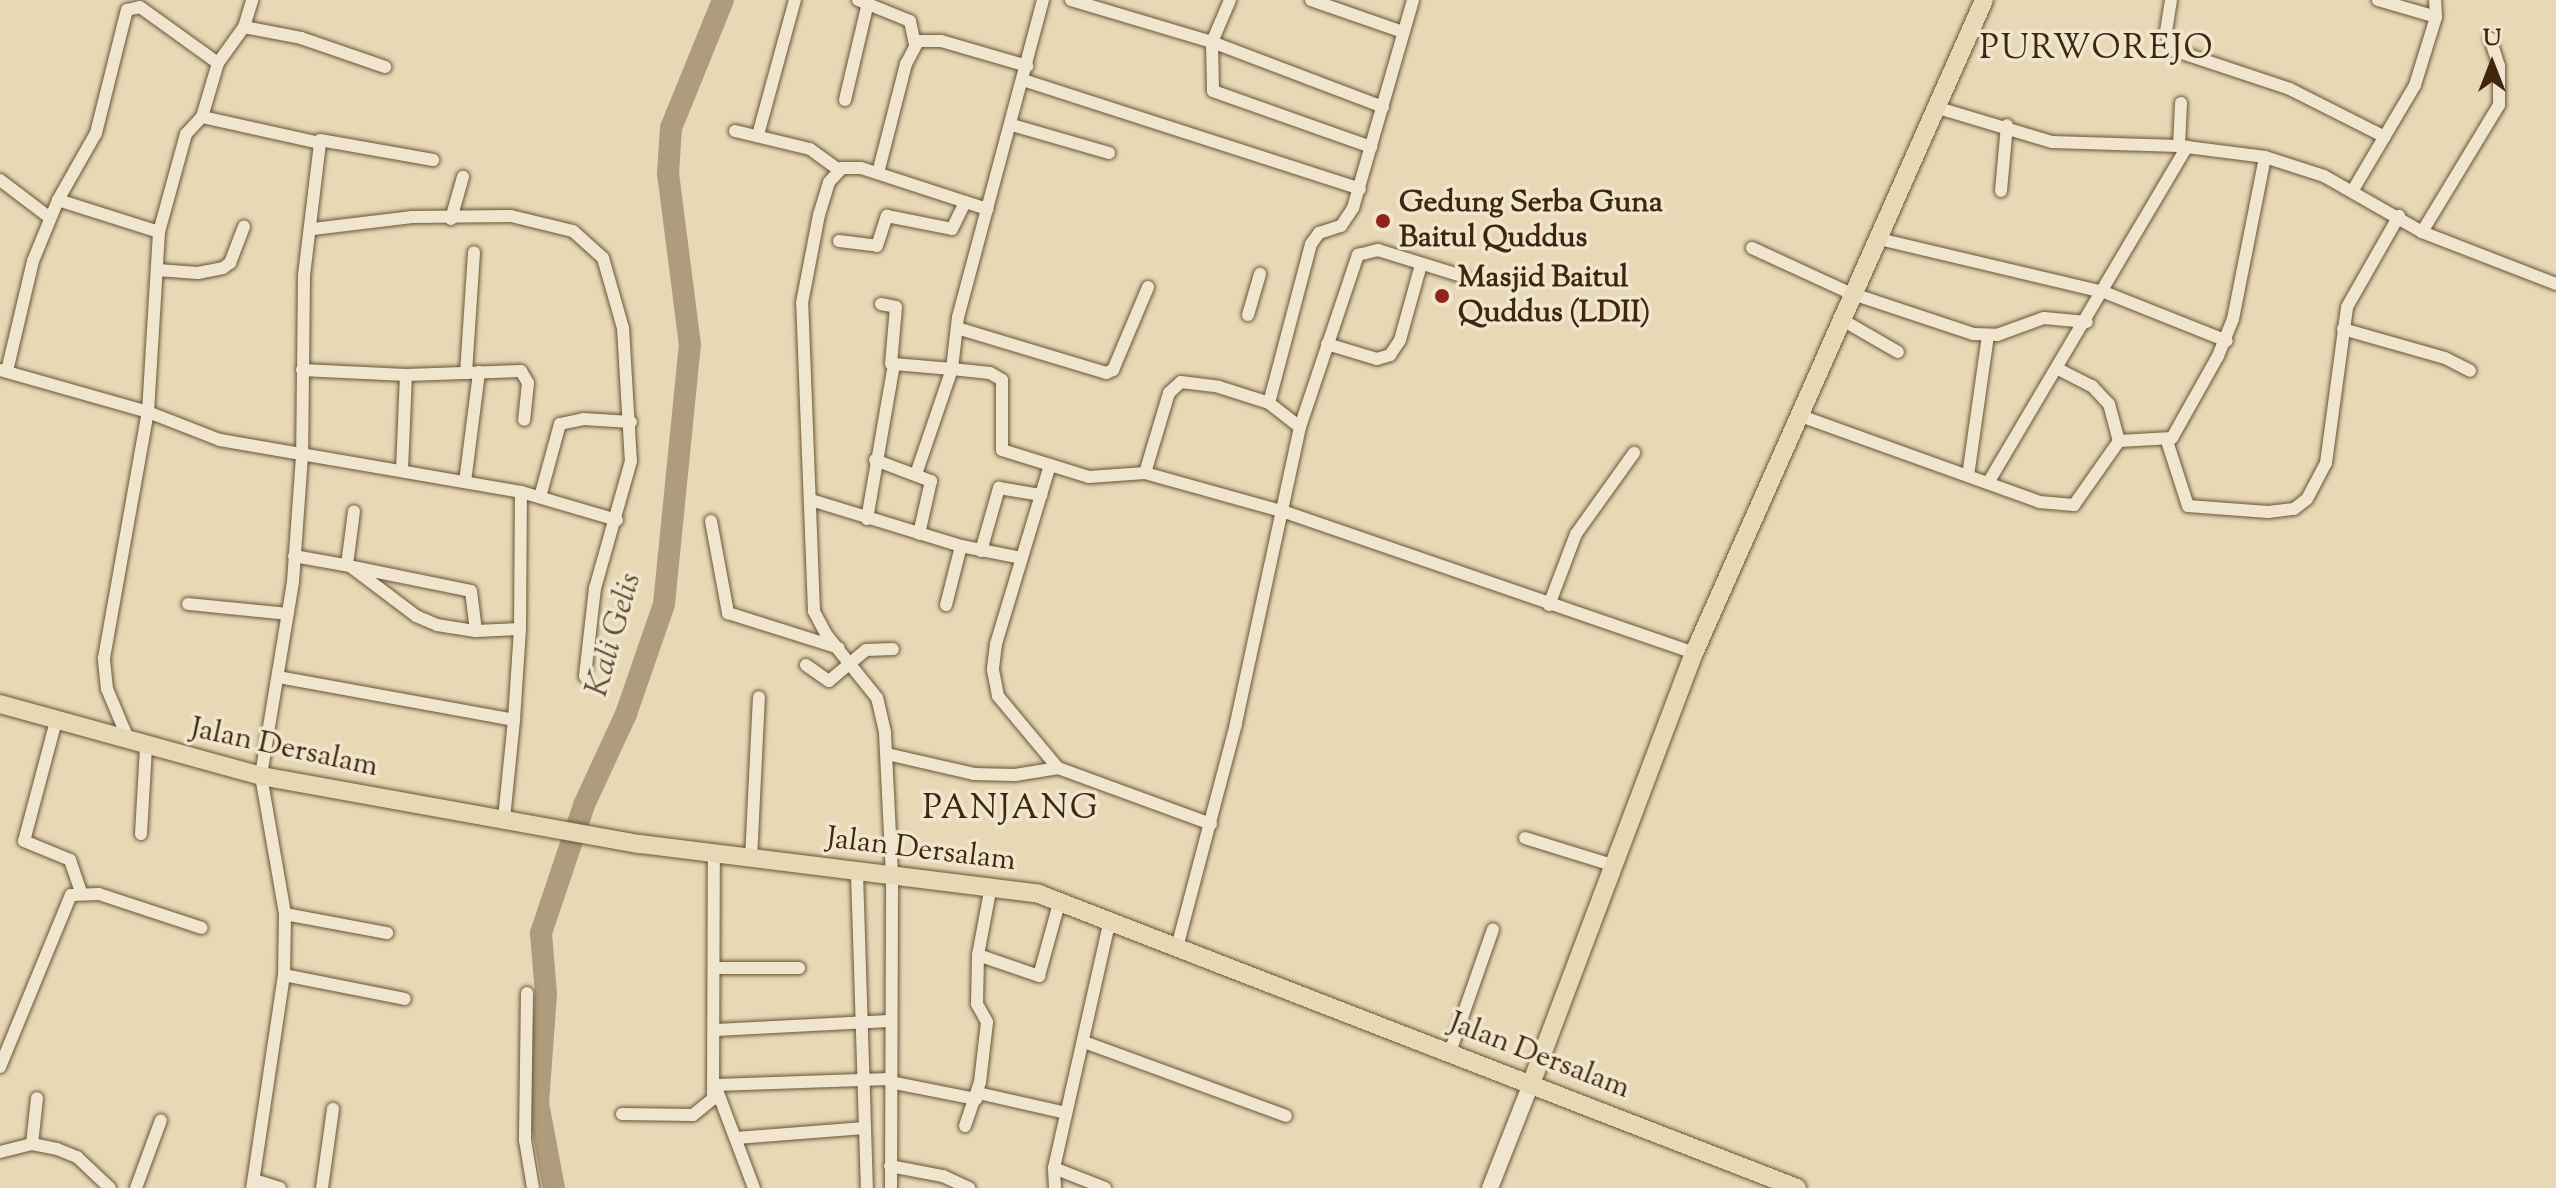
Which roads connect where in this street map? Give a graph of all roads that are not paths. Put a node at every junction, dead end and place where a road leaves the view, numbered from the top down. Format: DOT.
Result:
graph roads {
  1 [pos="252,0"];
  2 [pos="795,0"];
  3 [pos="1043,0"];
  4 [pos="1071,0"];
  5 [pos="1230,0"];
  6 [pos="1311,0"];
  7 [pos="1413,0"];
  8 [pos="1984,0"];
  9 [pos="2171,0"];
  10 [pos="2378,0"];
  11 [pos="2435,0"];
  12 [pos="863,2"];
  13 [pos="141,4"];
  14 [pos="2436,17"];
  15 [pos="244,27"];
  16 [pos="1403,32"];
  17 [pos="2490,38"];
  18 [pos="1212,42"];
  19 [pos="915,44"];
  20 [pos="218,63"];
  21 [pos="1027,66"];
  22 [pos="385,67"];
  23 [pos="1023,80"];
  24 [pos="845,100"];
  25 [pos="2181,103"];
  26 [pos="1383,107"];
  27 [pos="1935,107"];
  28 [pos="202,117"];
  29 [pos="1012,125"];
  30 [pos="2007,125"];
  31 [pos="735,131"];
  32 [pos="758,135"];
  33 [pos="2385,137"];
  34 [pos="320,140"];
  35 [pos="2183,146"];
  36 [pos="1371,147"];
  37 [pos="1109,153"];
  38 [pos="2265,157"];
  39 [pos="433,160"];
  40 [pos="839,170"];
  41 [pos="878,173"];
  42 [pos="463,177"];
  43 [pos="0,180"];
  44 [pos="1360,189"];
  45 [pos="2353,190"];
  46 [pos="2001,191"];
  47 [pos="58,200"];
  48 [pos="965,202"];
  49 [pos="987,209"];
  50 [pos="2399,216"];
  51 [pos="50,218"];
  52 [pos="451,219"];
  53 [pos="244,227"];
  54 [pos="313,229"];
  55 [pos="159,232"];
  56 [pos="2422,232"];
  57 [pos="1875,238"];
  58 [pos="839,241"];
  59 [pos="1752,248"];
  60 [pos="474,252"];
  61 [pos="1421,265"];
  62 [pos="157,270"];
  63 [pos="1260,274"];
  64 [pos="1465,277"];
  65 [pos="2556,284"];
  66 [pos="1148,287"];
  67 [pos="2104,292"];
  68 [pos="1850,293"];
  69 [pos="881,304"];
  70 [pos="1248,315"];
  71 [pos="1839,318"];
  72 [pos="2087,322"];
  73 [pos="957,328"];
  74 [pos="2343,329"];
  75 [pos="1988,336"];
  76 [pos="2227,341"];
  77 [pos="1327,344"];
  78 [pos="1898,352"];
  79 [pos="891,364"];
  80 [pos="952,369"];
  81 [pos="4,370"];
  82 [pos="302,370"];
  83 [pos="2060,370"];
  84 [pos="2470,371"];
  85 [pos="473,373"];
  86 [pos="406,375"];
  87 [pos="1269,403"];
  88 [pos="148,412"];
  89 [pos="1798,415"];
  90 [pos="524,420"];
  91 [pos="631,422"];
  92 [pos="1300,427"];
  93 [pos="2119,441"];
  94 [pos="2167,441"];
  95 [pos="1634,453"];
  96 [pos="302,456"];
  97 [pos="875,460"];
  98 [pos="1050,465"];
  99 [pos="402,470"];
  100 [pos="1145,473"];
  101 [pos="916,474"];
  102 [pos="1968,476"];
  103 [pos="465,482"];
  104 [pos="1988,483"];
  105 [pos="521,492"];
  106 [pos="1041,495"];
  107 [pos="540,497"];
  108 [pos="811,500"];
  109 [pos="354,511"];
  110 [pos="1285,512"];
  111 [pos="867,519"];
  112 [pos="617,520"];
  113 [pos="711,521"];
  114 [pos="919,534"];
  115 [pos="961,546"];
  116 [pos="981,551"];
  117 [pos="294,556"];
  118 [pos="1021,558"];
  119 [pos="348,566"];
  120 [pos="188,604"];
  121 [pos="946,605"];
  122 [pos="1549,605"];
  123 [pos="288,614"];
  124 [pos="520,629"];
  125 [pos="476,631"];
  126 [pos="839,648"];
  127 [pos="893,649"];
  128 [pos="1694,653"];
  129 [pos="806,665"];
  130 [pos="853,665"];
  131 [pos="585,676"];
  132 [pos="278,677"];
  133 [pos="759,697"];
  134 [pos="0,704"];
  135 [pos="514,720"];
  136 [pos="56,721"];
  137 [pos="138,746"];
  138 [pos="887,754"];
  139 [pos="1058,768"];
  140 [pos="261,776"];
  141 [pos="504,818"];
  142 [pos="1211,824"];
  143 [pos="141,834"];
  144 [pos="1525,838"];
  145 [pos="714,854"];
  146 [pos="751,859"];
  147 [pos="1612,865"];
  148 [pos="860,873"];
  149 [pos="890,876"];
  150 [pos="991,886"];
  151 [pos="81,892"];
  152 [pos="1060,900"];
  153 [pos="285,914"];
  154 [pos="1110,920"];
  155 [pos="202,928"];
  156 [pos="1493,929"];
  157 [pos="387,933"];
  158 [pos="1177,947"];
  159 [pos="978,955"];
  160 [pos="717,968"];
  161 [pos="799,968"];
  162 [pos="284,975"];
  163 [pos="527,993"];
  164 [pos="405,999"];
  165 [pos="886,1021"];
  166 [pos="864,1022"];
  167 [pos="716,1030"];
  168 [pos="1084,1042"];
  169 [pos="1450,1052"];
  170 [pos="0,1067"];
  171 [pos="863,1079"];
  172 [pos="890,1081"];
  173 [pos="1531,1084"];
  174 [pos="715,1085"];
  175 [pos="977,1096"];
  176 [pos="37,1098"];
  177 [pos="333,1109"];
  178 [pos="1066,1113"];
  179 [pos="622,1114"];
  180 [pos="1286,1116"];
  181 [pos="161,1120"];
  182 [pos="965,1126"];
  183 [pos="865,1128"];
  184 [pos="736,1138"];
  185 [pos="32,1144"];
  186 [pos="0,1152"];
  187 [pos="890,1166"];
  188 [pos="1054,1168"];
  189 [pos="98,1183"];
  190 [pos="253,1184"];
  191 [pos="110,1188"];
  192 [pos="136,1188"];
  193 [pos="280,1188"];
  194 [pos="322,1188"];
  195 [pos="533,1188"];
  196 [pos="754,1188"];
  197 [pos="867,1188"];
  198 [pos="891,1188"];
  199 [pos="969,1188"];
  200 [pos="1055,1188"];
  201 [pos="1105,1188"];
  202 [pos="1490,1188"];
  203 [pos="1797,1188"];
  1 -- 15 [label="street"];
  2 -- 32 [label="street"];
  3 -- 21 [label="street"];
  4 -- 18 [label="street"];
  5 -- 18 [label="street"];
  6 -- 16 [label="street"];
  7 -- 16 [label="street"];
  8 -- 27 [label="main road"];
  9 -- 33 [label="street"];
  10 -- 14 [label="street"];
  11 -- 14 [label="street"];
  12 -- 19 [label="street"];
  12 -- 24 [label="street"];
  13 -- 20 [label="street"];
  13 -- 47 [label="street"];
  14 -- 33 [label="street"];
  15 -- 20 [label="street"];
  15 -- 22 [label="street"];
  16 -- 26 [label="street"];
  17 -- 56 [label="street"];
  18 -- 26 [label="street"];
  18 -- 36 [label="street"];
  19 -- 21 [label="street"];
  19 -- 41 [label="street"];
  20 -- 28 [label="street"];
  21 -- 23 [label="street"];
  23 -- 29 [label="street"];
  23 -- 44 [label="street"];
  25 -- 35 [label="street"];
  26 -- 36 [label="street"];
  27 -- 30 [label="street"];
  27 -- 57 [label="main road"];
  28 -- 34 [label="street"];
  28 -- 55 [label="street"];
  29 -- 37 [label="street"];
  29 -- 49 [label="street"];
  30 -- 35 [label="street"];
  30 -- 46 [label="street"];
  31 -- 32 [label="street"];
  32 -- 40 [label="street"];
  33 -- 45 [label="street"];
  34 -- 39 [label="street"];
  34 -- 54 [label="street"];
  35 -- 38 [label="street"];
  35 -- 67 [label="street"];
  36 -- 44 [label="street"];
  38 -- 45 [label="street"];
  38 -- 76 [label="street"];
  40 -- 41 [label="street"];
  40 -- 108 [label="street"];
  41 -- 48 [label="street"];
  42 -- 52 [label="street"];
  43 -- 51 [label="street"];
  44 -- 87 [label="street"];
  45 -- 50 [label="street"];
  47 -- 51 [label="street"];
  47 -- 55 [label="street"];
  48 -- 49 [label="street"];
  48 -- 58 [label="street"];
  49 -- 73 [label="street"];
  50 -- 56 [label="street"];
  50 -- 74 [label="street"];
  51 -- 81 [label="street"];
  52 -- 54 [label="street"];
  52 -- 91 [label="street"];
  53 -- 62 [label="street"];
  54 -- 82 [label="street"];
  55 -- 62 [label="street"];
  56 -- 65 [label="street"];
  57 -- 67 [label="street"];
  57 -- 68 [label="main road"];
  59 -- 68 [label="street"];
  60 -- 85 [label="street"];
  61 -- 64 [label="street"];
  61 -- 77 [label="street"];
  61 -- 77 [label="street"];
  62 -- 88 [label="street"];
  63 -- 70 [label="street"];
  66 -- 73 [label="street"];
  67 -- 72 [label="street"];
  67 -- 76 [label="street"];
  68 -- 71 [label="main road"];
  68 -- 75 [label="street"];
  69 -- 79 [label="street"];
  71 -- 78 [label="street"];
  71 -- 89 [label="main road"];
  72 -- 75 [label="street"];
  72 -- 83 [label="street"];
  73 -- 80 [label="street"];
  74 -- 84 [label="street"];
  74 -- 94 [label="street"];
  75 -- 102 [label="street"];
  76 -- 94 [label="street"];
  77 -- 92 [label="street"];
  79 -- 80 [label="street"];
  79 -- 97 [label="street"];
  80 -- 98 [label="street"];
  80 -- 101 [label="street"];
  81 -- 88 [label="street"];
  82 -- 86 [label="street"];
  82 -- 96 [label="street"];
  83 -- 93 [label="street"];
  83 -- 104 [label="street"];
  85 -- 86 [label="street"];
  85 -- 90 [label="street"];
  85 -- 103 [label="street"];
  86 -- 99 [label="street"];
  87 -- 92 [label="street"];
  87 -- 100 [label="street"];
  88 -- 96 [label="street"];
  88 -- 137 [label="street"];
  89 -- 102 [label="street"];
  89 -- 128 [label="main road"];
  91 -- 107 [label="street"];
  91 -- 112 [label="street"];
  92 -- 110 [label="street"];
  93 -- 94 [label="street"];
  93 -- 104 [label="street"];
  95 -- 122 [label="street"];
  96 -- 99 [label="street"];
  96 -- 117 [label="street"];
  97 -- 101 [label="street"];
  97 -- 111 [label="street"];
  98 -- 100 [label="street"];
  98 -- 106 [label="street"];
  99 -- 103 [label="street"];
  100 -- 110 [label="street"];
  101 -- 114 [label="street"];
  102 -- 104 [label="street"];
  103 -- 105 [label="street"];
  105 -- 107 [label="street"];
  105 -- 124 [label="street"];
  106 -- 116 [label="street"];
  106 -- 118 [label="street"];
  107 -- 112 [label="street"];
  108 -- 111 [label="street"];
  108 -- 126 [label="street"];
  109 -- 119 [label="street"];
  110 -- 122 [label="street"];
  110 -- 142 [label="street"];
  111 -- 114 [label="street"];
  112 -- 131 [label="street"];
  113 -- 126 [label="street"];
  114 -- 115 [label="street"];
  115 -- 116 [label="street"];
  115 -- 121 [label="street"];
  116 -- 118 [label="street"];
  117 -- 119 [label="street"];
  117 -- 123 [label="street"];
  118 -- 139 [label="street"];
  119 -- 125 [label="street"];
  119 -- 125 [label="street"];
  120 -- 123 [label="street"];
  122 -- 128 [label="street"];
  123 -- 132 [label="street"];
  124 -- 125 [label="street"];
  124 -- 135 [label="street"];
  126 -- 130 [label="street"];
  127 -- 130 [label="street"];
  128 -- 147 [label="main road"];
  129 -- 130 [label="street"];
  130 -- 138 [label="street"];
  132 -- 135 [label="street"];
  132 -- 140 [label="street"];
  133 -- 146 [label="street"];
  134 -- 136 [label="main road, Jalan Dersalam"];
  135 -- 141 [label="street"];
  136 -- 137 [label="main road, Jalan Dersalam"];
  136 -- 151 [label="street"];
  137 -- 140 [label="main road, Jalan Dersalam"];
  137 -- 143 [label="street"];
  138 -- 139 [label="street"];
  138 -- 149 [label="street"];
  139 -- 142 [label="street"];
  140 -- 141 [label="main road, Jalan Dersalam"];
  140 -- 153 [label="street"];
  141 -- 145 [label="main road, Jalan Dersalam"];
  142 -- 158 [label="street"];
  144 -- 147 [label="street"];
  145 -- 146 [label="main road, Jalan Dersalam"];
  145 -- 160 [label="street"];
  146 -- 148 [label="main road, Jalan Dersalam"];
  147 -- 173 [label="main road"];
  148 -- 149 [label="main road, Jalan Dersalam"];
  148 -- 166 [label="street"];
  149 -- 150 [label="main road, Jalan Dersalam"];
  149 -- 165 [label="street"];
  150 -- 152 [label="main road, Jalan Dersalam"];
  150 -- 159 [label="street"];
  151 -- 155 [label="street"];
  151 -- 170 [label="street"];
  152 -- 154 [label="main road, Jalan Dersalam"];
  152 -- 159 [label="street"];
  153 -- 157 [label="street"];
  153 -- 162 [label="street"];
  154 -- 158 [label="main road, Jalan Dersalam"];
  154 -- 168 [label="street"];
  156 -- 169 [label="street"];
  158 -- 169 [label="main road, Jalan Dersalam"];
  159 -- 175 [label="street"];
  160 -- 161 [label="street"];
  160 -- 167 [label="street"];
  162 -- 164 [label="street"];
  162 -- 190 [label="street"];
  163 -- 195 [label="street"];
  165 -- 166 [label="street"];
  165 -- 172 [label="street"];
  166 -- 167 [label="street"];
  166 -- 171 [label="street"];
  167 -- 174 [label="street"];
  168 -- 178 [label="street"];
  168 -- 180 [label="street"];
  169 -- 173 [label="main road, Jalan Dersalam"];
  171 -- 172 [label="street"];
  171 -- 174 [label="street"];
  171 -- 183 [label="street"];
  172 -- 175 [label="street"];
  172 -- 187 [label="street"];
  173 -- 202 [label="main road"];
  173 -- 203 [label="main road, Jalan Dersalam"];
  174 -- 179 [label="street"];
  174 -- 184 [label="street"];
  175 -- 178 [label="street"];
  175 -- 182 [label="street"];
  176 -- 185 [label="street"];
  177 -- 194 [label="street"];
  178 -- 188 [label="street"];
  181 -- 192 [label="street"];
  183 -- 184 [label="street"];
  183 -- 197 [label="street"];
  184 -- 196 [label="street"];
  185 -- 186 [label="street"];
  185 -- 189 [label="street"];
  187 -- 198 [label="street"];
  187 -- 199 [label="street"];
  188 -- 200 [label="street"];
  188 -- 201 [label="street"];
  189 -- 191 [label="street"];
  190 -- 193 [label="street"];
}
